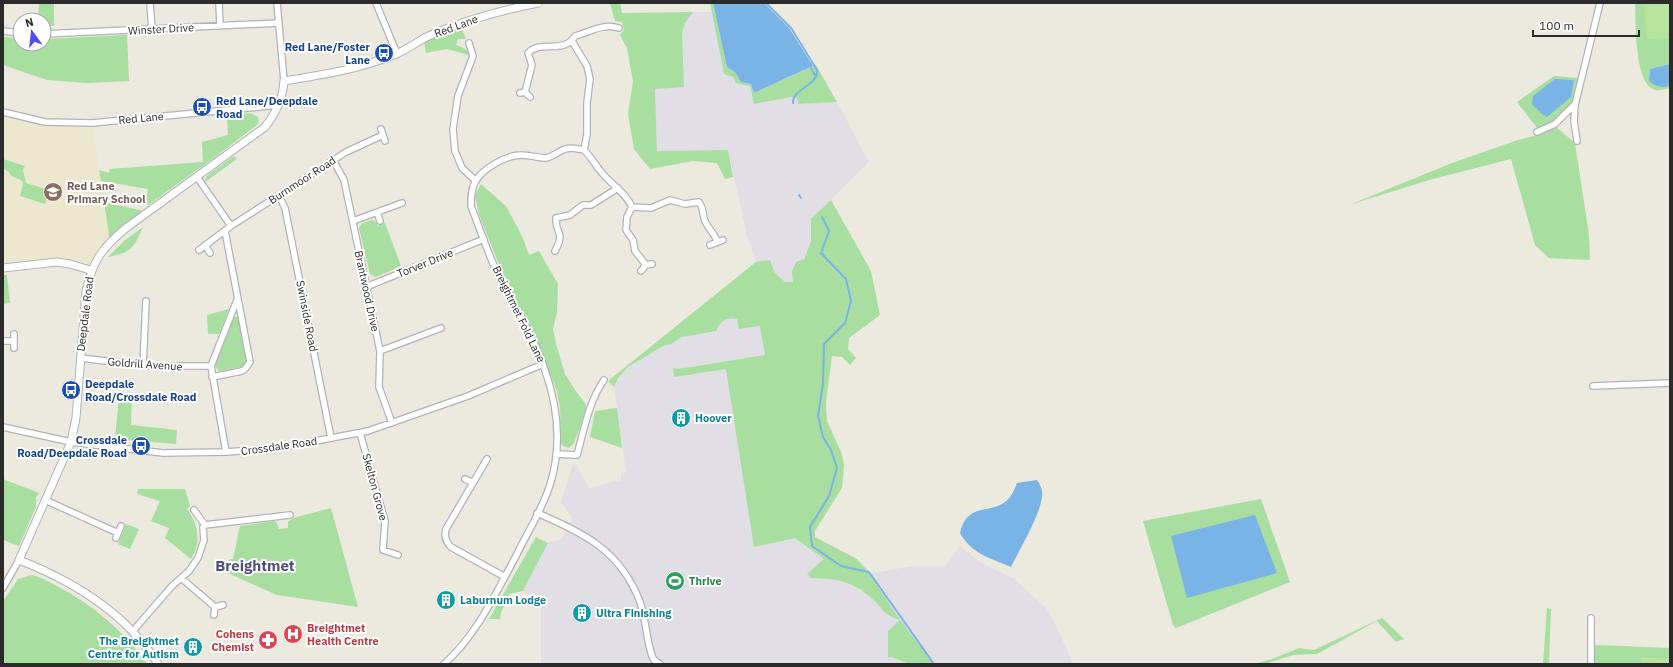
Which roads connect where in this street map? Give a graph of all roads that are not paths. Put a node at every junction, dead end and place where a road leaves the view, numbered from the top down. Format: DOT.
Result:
graph roads {
  1 [pos="150,3"];
  2 [pos="219,3"];
  3 [pos="277,3"];
  4 [pos="376,3"];
  5 [pos="538,3"];
  6 [pos="1600,3"];
  7 [pos="279,23"];
  8 [pos="220,26"];
  9 [pos="618,28"];
  10 [pos="152,30"];
  11 [pos="52,34"];
  12 [pos="572,41"];
  13 [pos="469,44"];
  14 [pos="397,54"];
  15 [pos="284,81"];
  16 [pos="530,97"];
  17 [pos="279,105"];
  18 [pos="1575,105"];
  19 [pos="3,112"];
  20 [pos="1537,132"];
  21 [pos="383,135"];
  22 [pos="1577,141"];
  23 [pos="584,150"];
  24 [pos="333,160"];
  25 [pos="197,177"];
  26 [pos="476,181"];
  27 [pos="618,188"];
  28 [pos="279,196"];
  29 [pos="402,202"];
  30 [pos="632,207"];
  31 [pos="377,212"];
  32 [pos="549,217"];
  33 [pos="556,218"];
  34 [pos="353,221"];
  35 [pos="380,221"];
  36 [pos="231,226"];
  37 [pos="225,231"];
  38 [pos="484,239"];
  39 [pos="205,245"];
  40 [pos="710,245"];
  41 [pos="200,250"];
  42 [pos="210,253"];
  43 [pos="560,257"];
  44 [pos="3,268"];
  45 [pos="90,270"];
  46 [pos="641,271"];
  47 [pos="366,287"];
  48 [pos="238,300"];
  49 [pos="146,301"];
  50 [pos="440,328"];
  51 [pos="14,334"];
  52 [pos="14,341"];
  53 [pos="3,342"];
  54 [pos="14,348"];
  55 [pos="380,351"];
  56 [pos="80,358"];
  57 [pos="543,364"];
  58 [pos="143,365"];
  59 [pos="211,366"];
  60 [pos="212,377"];
  61 [pos="604,380"];
  62 [pos="1670,383"];
  63 [pos="1593,386"];
  64 [pos="392,423"];
  65 [pos="3,427"];
  66 [pos="360,433"];
  67 [pos="331,438"];
  68 [pos="71,442"];
  69 [pos="226,452"];
  70 [pos="557,454"];
  71 [pos="487,459"];
  72 [pos="465,479"];
  73 [pos="473,483"];
  74 [pos="45,500"];
  75 [pos="194,510"];
  76 [pos="537,513"];
  77 [pos="290,515"];
  78 [pos="282,516"];
  79 [pos="283,523"];
  80 [pos="204,525"];
  81 [pos="121,526"];
  82 [pos="398,555"];
  83 [pos="19,560"];
  84 [pos="505,577"];
  85 [pos="181,578"];
  86 [pos="3,588"];
  87 [pos="223,605"];
  88 [pos="215,607"];
  89 [pos="214,615"];
  90 [pos="1591,618"];
  91 [pos="132,632"];
  92 [pos="158,664"];
  93 [pos="444,664"];
  94 [pos="660,664"];
  95 [pos="1591,664"];
  1 -- 10 [label="street"];
  2 -- 8 [label="street"];
  3 -- 7 [label="street, Deepdale Road"];
  4 -- 14 [label="street"];
  5 -- 14 [label="street, Red Lane"];
  6 -- 18 [label="street"];
  7 -- 8 [label="street, Winster Drive"];
  7 -- 15 [label="street, Deepdale Road"];
  8 -- 10 [label="street, Winster Drive"];
  9 -- 12 [label="street"];
  10 -- 11 [label="street, Winster Drive"];
  12 -- 16 [label="street"];
  12 -- 23 [label="street"];
  13 -- 26 [label="street"];
  14 -- 15 [label="street, Red Lane"];
  15 -- 17 [label="street, Deepdale Road"];
  17 -- 19 [label="street, Red Lane"];
  17 -- 25 [label="street, Deepdale Road"];
  18 -- 20 [label="street"];
  18 -- 22 [label="street"];
  21 -- 24 [label="street, Burnmoor Road"];
  23 -- 26 [label="street"];
  23 -- 27 [label="street"];
  24 -- 28 [label="street, Burnmoor Road"];
  24 -- 34 [label="street, Brantwood Drive"];
  25 -- 36 [label="street"];
  25 -- 45 [label="street, Deepdale Road"];
  26 -- 38 [label="street, Breightmet Fold Lane"];
  27 -- 30 [label="street"];
  27 -- 33 [label="street"];
  28 -- 36 [label="street, Burnmoor Road"];
  28 -- 67 [label="street, Swinside Road"];
  29 -- 31 [label="street"];
  30 -- 40 [label="street"];
  30 -- 46 [label="street"];
  31 -- 34 [label="street"];
  31 -- 35 [label="street"];
  32 -- 33 [label="street"];
  33 -- 43 [label="street"];
  34 -- 47 [label="street, Brantwood Drive"];
  36 -- 37 [label="street, Burnmoor Road"];
  37 -- 39 [label="street, Burnmoor Road"];
  37 -- 48 [label="street"];
  38 -- 47 [label="street, Torver Drive"];
  38 -- 57 [label="street, Breightmet Fold Lane"];
  39 -- 41 [label="street, Burnmoor Road"];
  39 -- 42 [label="street"];
  44 -- 45 [label="street"];
  45 -- 56 [label="street, Deepdale Road"];
  47 -- 55 [label="street, Brantwood Drive"];
  48 -- 59 [label="street"];
  48 -- 60 [label="street"];
  49 -- 58 [label="street"];
  50 -- 55 [label="street"];
  51 -- 52 [label="street"];
  52 -- 53 [label="street"];
  52 -- 54 [label="street"];
  55 -- 64 [label="street, Brantwood Drive"];
  56 -- 58 [label="street, Goldrill Avenue"];
  56 -- 68 [label="street, Deepdale Road"];
  57 -- 64 [label="street, Crossdale Road"];
  57 -- 70 [label="street, Breightmet Fold Lane"];
  58 -- 59 [label="street, Goldrill Avenue"];
  59 -- 60 [label="street"];
  60 -- 69 [label="street"];
  61 -- 70 [label="street"];
  62 -- 63 [label="street"];
  64 -- 66 [label="street, Crossdale Road"];
  65 -- 68 [label="street, Crossdale Road"];
  66 -- 67 [label="street, Crossdale Road"];
  66 -- 82 [label="street, Skelton Grove"];
  67 -- 69 [label="street, Crossdale Road"];
  68 -- 69 [label="street, Crossdale Road"];
  68 -- 74 [label="street, Deepdale Road"];
  70 -- 76 [label="street, Breightmet Fold Lane"];
  71 -- 73 [label="street"];
  72 -- 73 [label="street"];
  73 -- 84 [label="street"];
  74 -- 81 [label="street"];
  74 -- 83 [label="street, Deepdale Road"];
  75 -- 80 [label="street"];
  76 -- 84 [label="street, Breightmet Fold Lane"];
  76 -- 94 [label="street"];
  77 -- 78 [label="street"];
  78 -- 79 [label="street"];
  78 -- 80 [label="street"];
  80 -- 85 [label="street"];
  83 -- 86 [label="street"];
  83 -- 91 [label="street"];
  84 -- 93 [label="street, Breightmet Fold Lane"];
  85 -- 88 [label="street"];
  85 -- 91 [label="street"];
  87 -- 88 [label="street"];
  88 -- 89 [label="street"];
  90 -- 95 [label="street"];
  91 -- 92 [label="street"];
}
